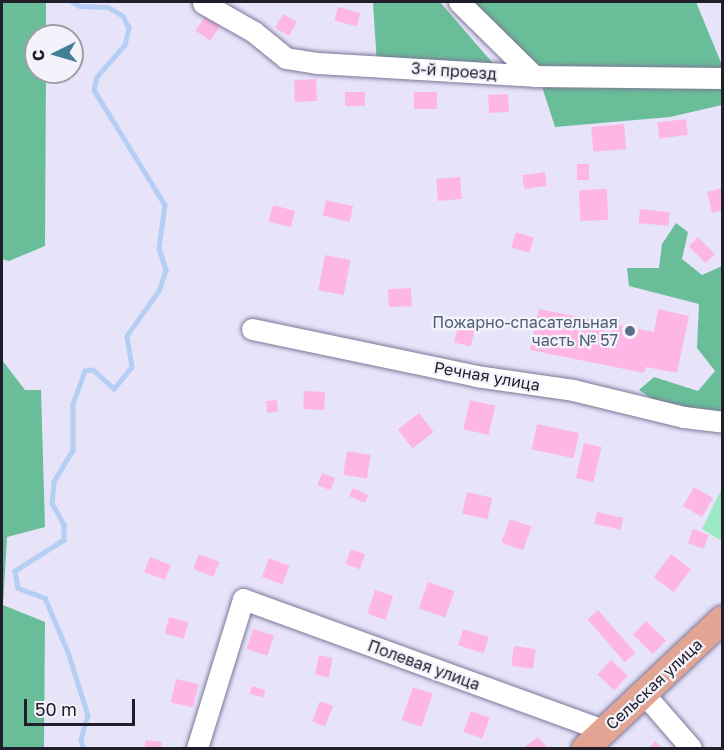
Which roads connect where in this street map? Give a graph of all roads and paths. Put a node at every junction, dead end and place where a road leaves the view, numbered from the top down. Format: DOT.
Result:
graph roads {
  1 [pos="459,2"];
  2 [pos="203,3"];
  3 [pos="534,76"];
  4 [pos="723,78"];
  5 [pos="252,329"];
  6 [pos="723,422"];
  7 [pos="723,619"];
  8 [pos="645,696"];
  9 [pos="595,740"];
  10 [pos="197,748"];
  11 [pos="691,748"];
  1 -- 3 [label="street"];
  2 -- 3 [label="street, 3-й проезд"];
  3 -- 4 [label="street, 3-й проезд"];
  5 -- 6 [label="street, Речная улица"];
  7 -- 8 [label="main road, Сельская улица"];
  8 -- 9 [label="main road, Сельская улица"];
  8 -- 11 [label="street"];
  9 -- 10 [label="street, Полевая улица"];
}
